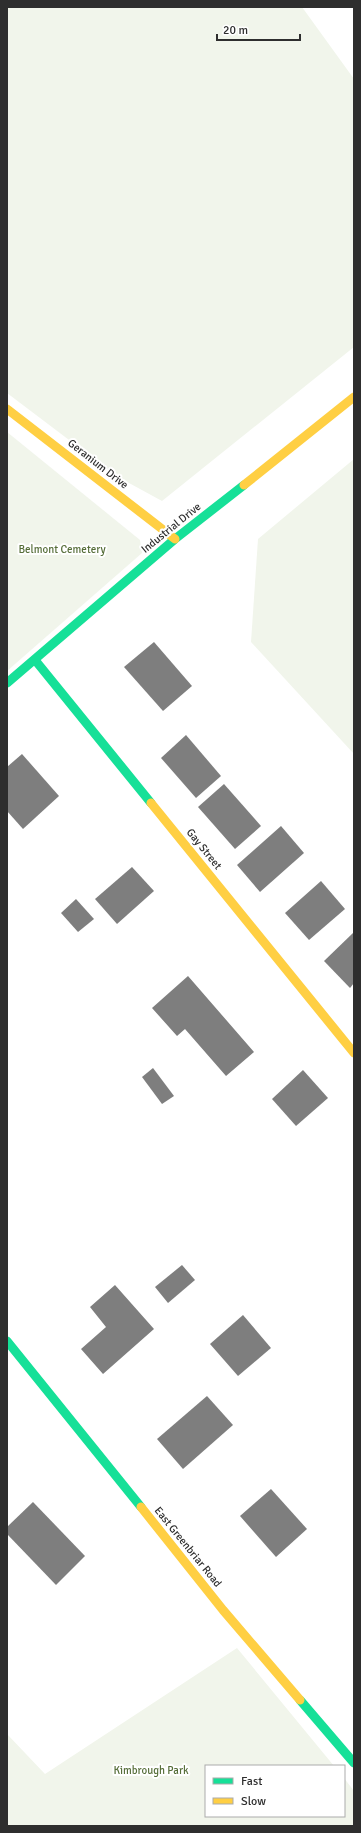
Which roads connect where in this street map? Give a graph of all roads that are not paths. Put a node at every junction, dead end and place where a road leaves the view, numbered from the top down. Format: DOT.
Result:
graph roads {
  1 [pos="354,397"];
  2 [pos="7,409"];
  3 [pos="175,539"];
  4 [pos="35,660"];
  5 [pos="7,683"];
  6 [pos="354,1053"];
  7 [pos="7,1341"];
  8 [pos="354,1764"];
  1 -- 3 [label="street, Industrial Drive"];
  2 -- 3 [label="street, Geranium Drive"];
  3 -- 4 [label="street, Industrial Drive"];
  4 -- 5 [label="street, Industrial Drive"];
  4 -- 6 [label="street, Gay Street"];
  7 -- 8 [label="street, East Greenbriar Road"];
}
